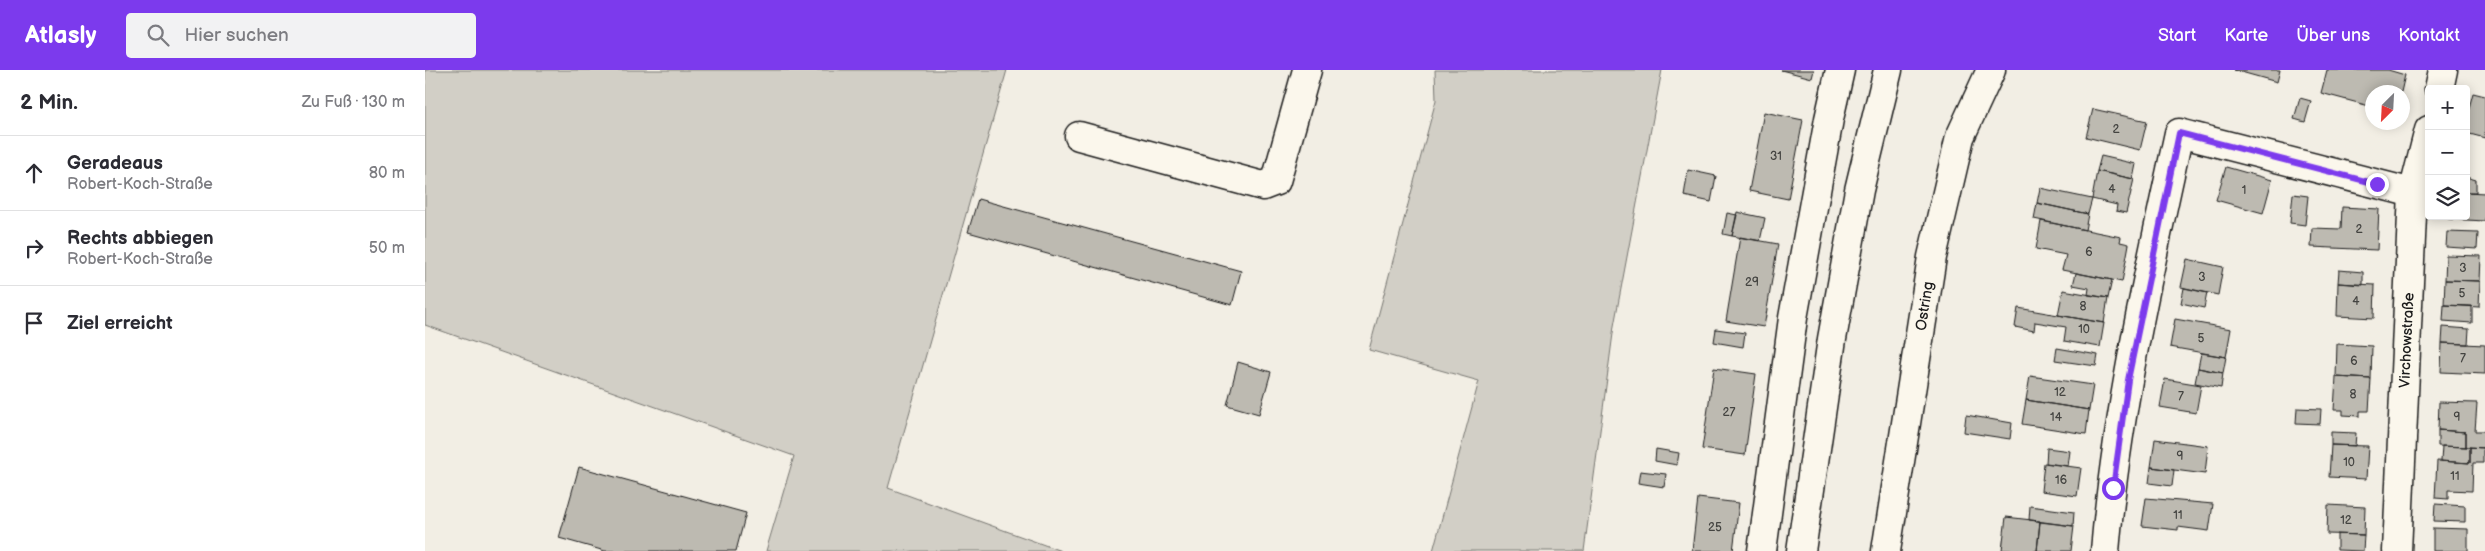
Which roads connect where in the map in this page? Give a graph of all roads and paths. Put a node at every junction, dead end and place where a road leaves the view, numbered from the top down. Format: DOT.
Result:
graph roads {
  1 [pos="1307,70"];
  2 [pos="1841,70"];
  3 [pos="1888,70"];
  4 [pos="1991,70"];
  5 [pos="2443,70"];
  6 [pos="2440,85"];
  7 [pos="1079,136"];
  8 [pos="2425,146"];
  9 [pos="2413,193"];
  10 [pos="1761,551"];
  11 [pos="1801,551"];
  12 [pos="1885,551"];
  13 [pos="2105,551"];
  14 [pos="2397,551"];
  1 -- 7 [label="street"];
  2 -- 10 [label="street"];
  3 -- 11 [label="street"];
  4 -- 12 [label="street, Ostring"];
  5 -- 6 [label="street"];
  8 -- 9 [label="street, Virchowstraße"];
  9 -- 13 [label="street"];
  9 -- 14 [label="street, Virchowstraße"];
}
